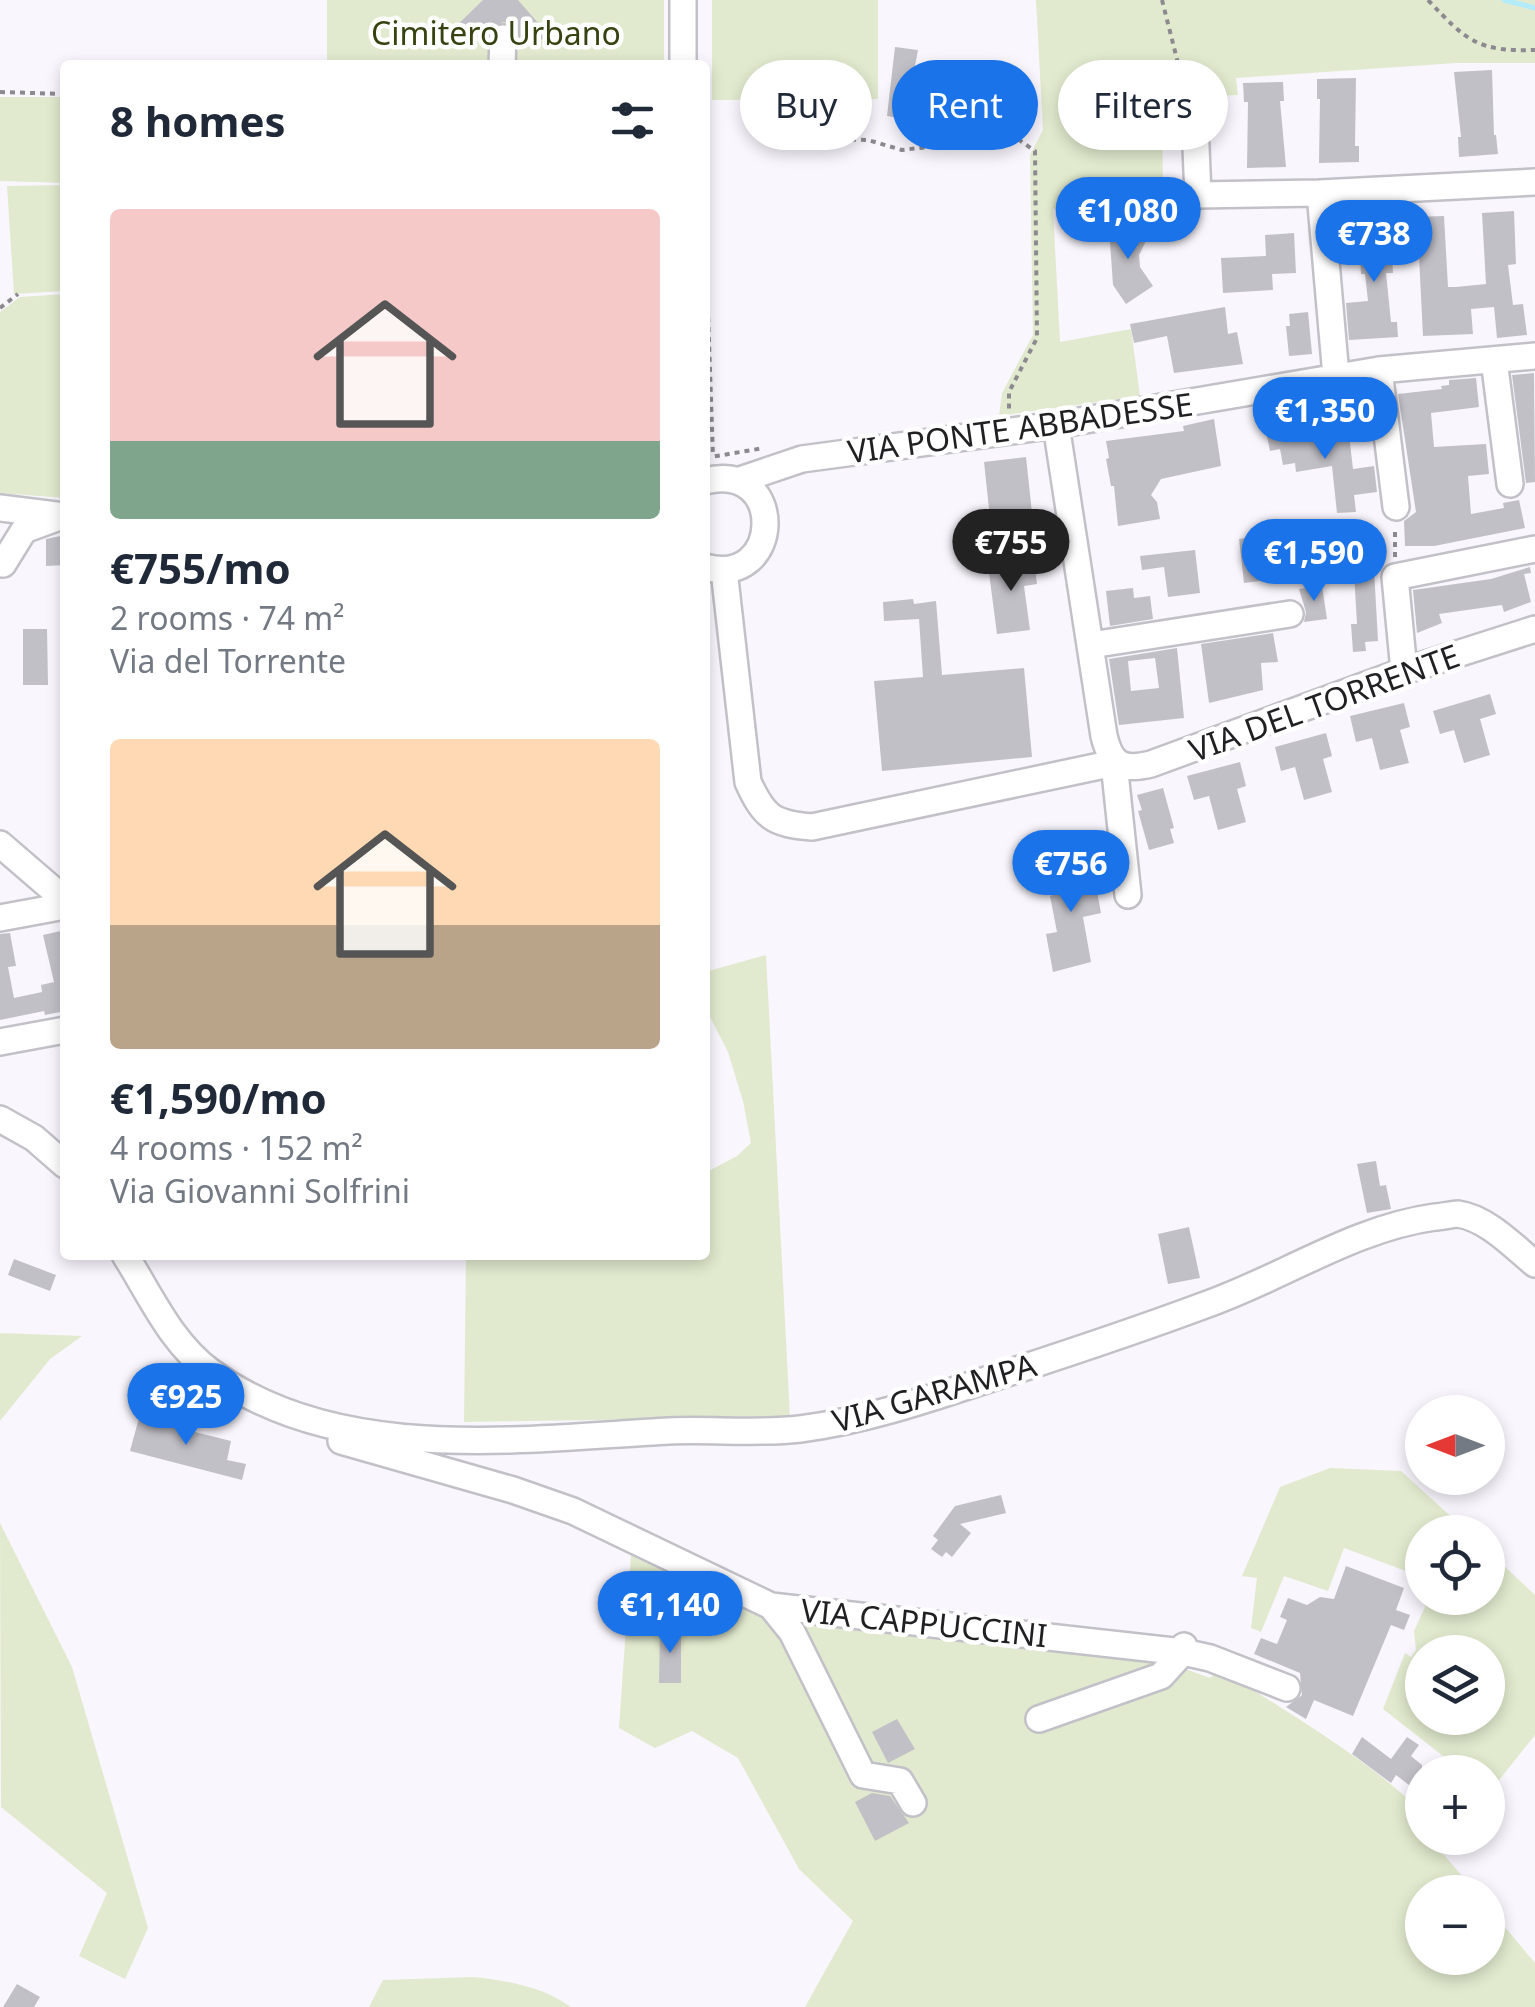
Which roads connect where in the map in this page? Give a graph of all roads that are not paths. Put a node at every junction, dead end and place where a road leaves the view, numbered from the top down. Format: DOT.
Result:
graph roads {
  1 [pos="683,0"];
  2 [pos="503,38"];
  3 [pos="502,60"];
  4 [pos="683,60"];
  5 [pos="1196,150"];
  6 [pos="1535,182"];
  7 [pos="1320,193"];
  8 [pos="1535,356"];
  9 [pos="1494,360"];
  10 [pos="1379,370"];
  11 [pos="1336,376"];
  12 [pos="1056,425"];
  13 [pos="802,458"];
  14 [pos="710,475"];
  15 [pos="737,481"];
  16 [pos="1510,484"];
  17 [pos="1396,507"];
  18 [pos="0,508"];
  19 [pos="764,509"];
  20 [pos="60,515"];
  21 [pos="60,516"];
  22 [pos="1535,548"];
  23 [pos="1,565"];
  24 [pos="715,568"];
  25 [pos="1290,614"];
  26 [pos="1535,629"];
  27 [pos="1091,645"];
  28 [pos="1404,671"];
  29 [pos="1114,763"];
  30 [pos="0,844"];
  31 [pos="1128,895"];
  32 [pos="60,898"];
  33 [pos="60,904"];
  34 [pos="0,918"];
  35 [pos="60,1031"];
  36 [pos="0,1042"];
  37 [pos="0,1119"];
  38 [pos="60,1161"];
  39 [pos="128,1260"];
  40 [pos="1535,1264"];
  41 [pos="293,1414"];
  42 [pos="772,1606"];
  43 [pos="1183,1649"];
  44 [pos="1286,1688"];
  45 [pos="1038,1719"];
  46 [pos="913,1803"];
  1 -- 4 [label="street"];
  2 -- 3 [label="street"];
  5 -- 7 [label="street"];
  6 -- 7 [label="street"];
  7 -- 11 [label="street"];
  8 -- 9 [label="street, VIA PONTE ABBADESSE"];
  9 -- 10 [label="street, VIA PONTE ABBADESSE"];
  9 -- 16 [label="street"];
  10 -- 11 [label="street, VIA PONTE ABBADESSE"];
  10 -- 17 [label="street"];
  11 -- 12 [label="street, VIA PONTE ABBADESSE"];
  12 -- 13 [label="street, VIA PONTE ABBADESSE"];
  12 -- 27 [label="street"];
  13 -- 15 [label="street, VIA PONTE ABBADESSE"];
  13 -- 19 [label="street"];
  14 -- 15 [label="street"];
  15 -- 19 [label="street"];
  18 -- 20 [label="street"];
  19 -- 24 [label="street"];
  21 -- 23 [label="street"];
  22 -- 28 [label="street"];
  24 -- 29 [label="street, VIA DEL TORRENTE"];
  25 -- 27 [label="street"];
  26 -- 28 [label="street, VIA DEL TORRENTE"];
  27 -- 29 [label="street"];
  28 -- 29 [label="street, VIA DEL TORRENTE"];
  29 -- 31 [label="street"];
  30 -- 32 [label="street"];
  33 -- 34 [label="street"];
  35 -- 36 [label="street"];
  37 -- 38 [label="street"];
  39 -- 41 [label="street, VIA GARAMPA"];
  40 -- 41 [label="street, VIA GARAMPA"];
  41 -- 42 [label="street, VIA CAPPUCCINI"];
  42 -- 43 [label="street, VIA CAPPUCCINI"];
  42 -- 46 [label="street"];
  43 -- 44 [label="street, VIA CAPPUCCINI"];
  43 -- 45 [label="street"];
}
